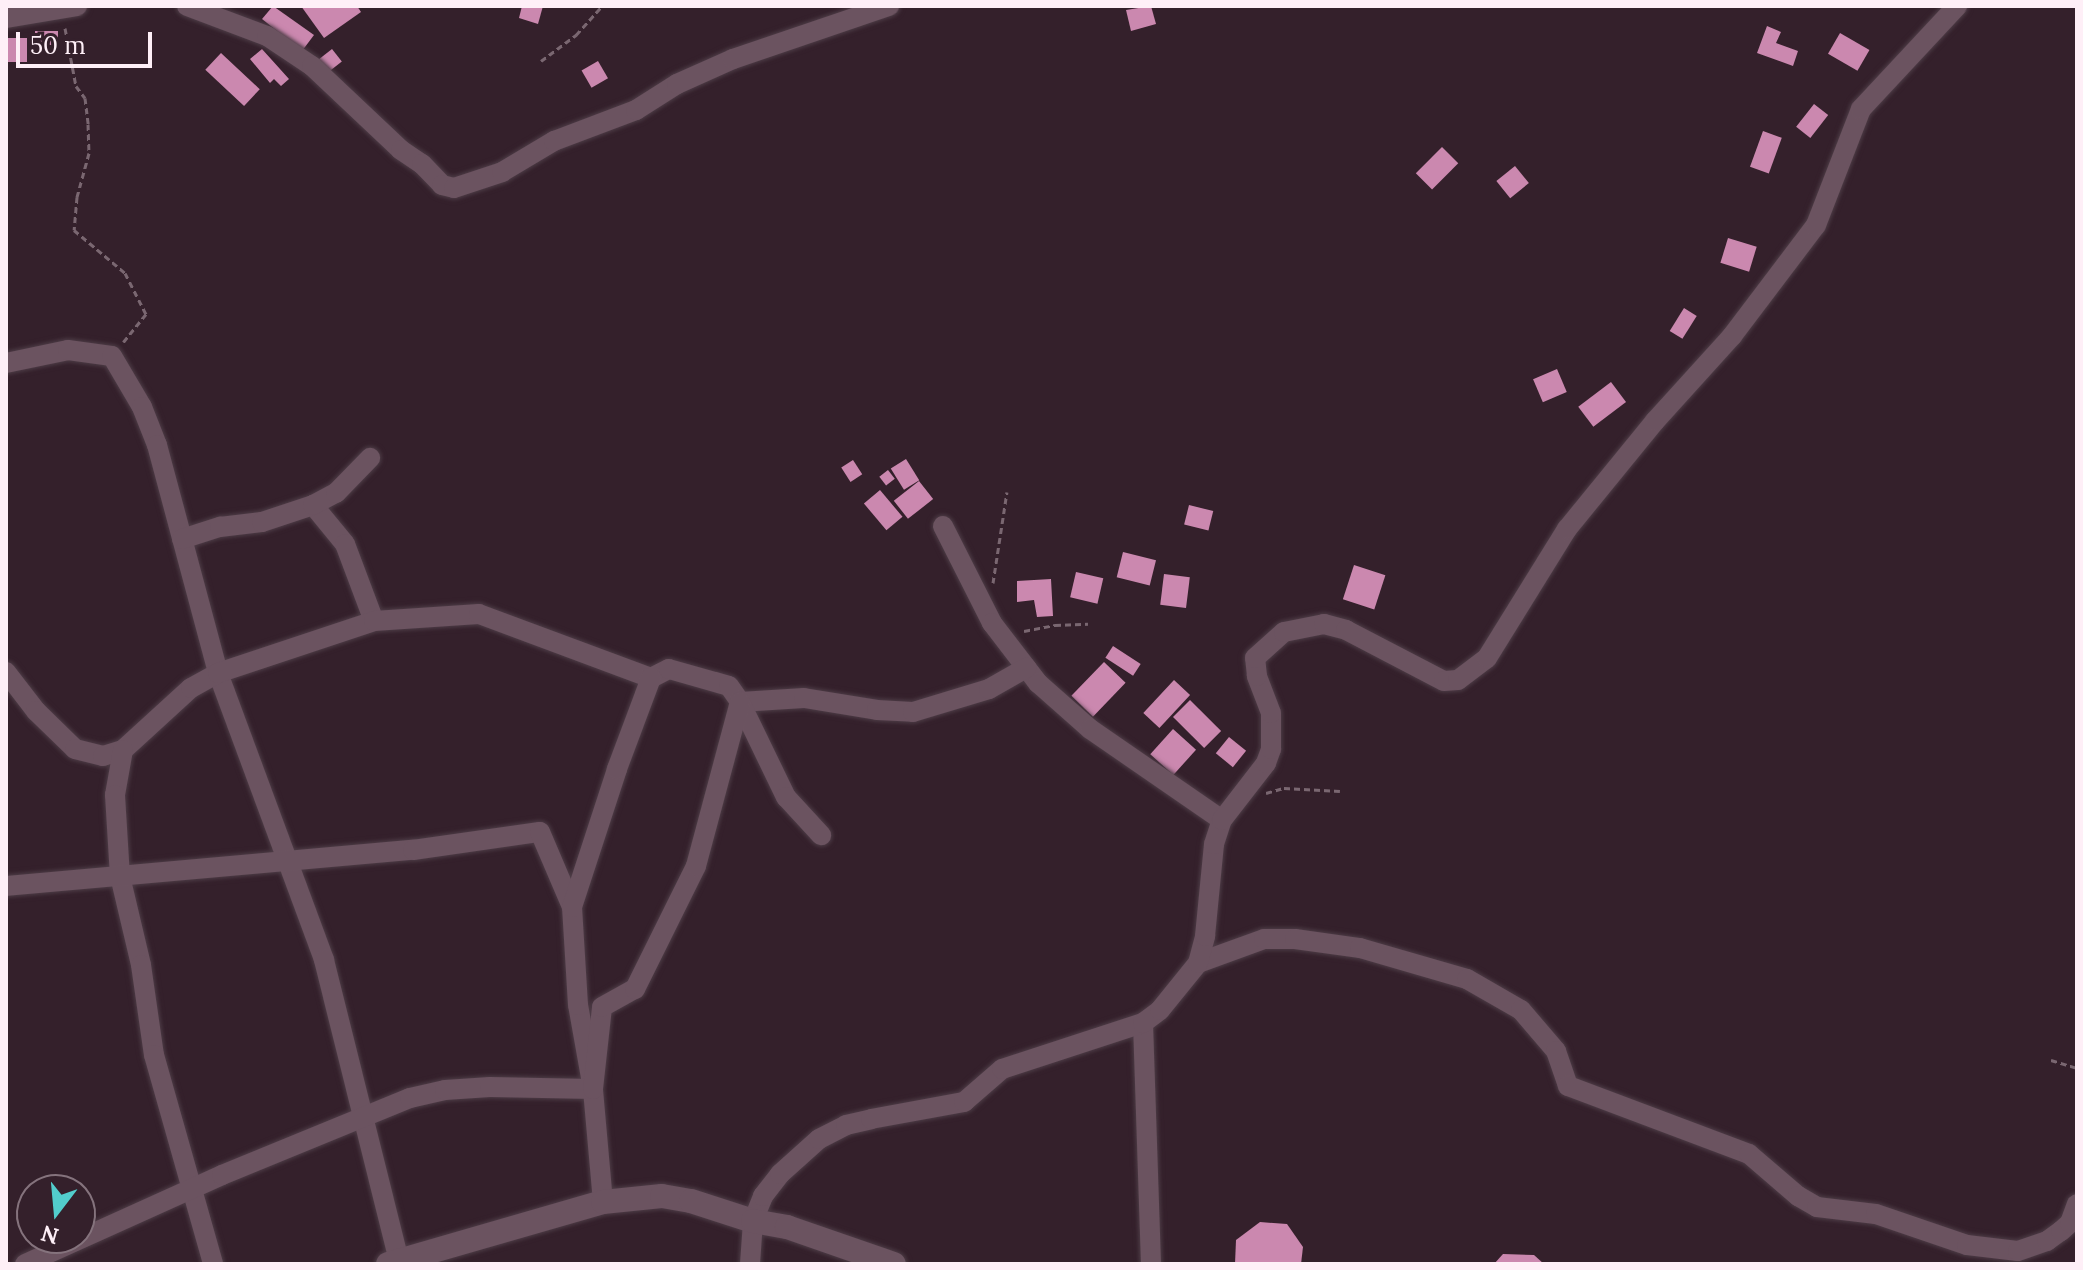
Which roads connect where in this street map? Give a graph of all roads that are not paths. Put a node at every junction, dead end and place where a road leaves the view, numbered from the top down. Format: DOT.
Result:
graph roads {
  1 [pos="187,6"];
  2 [pos="889,6"];
  3 [pos="1957,6"];
  4 [pos="68,7"];
  5 [pos="6,18"];
  6 [pos="6,363"];
  7 [pos="370,458"];
  8 [pos="313,505"];
  9 [pos="943,526"];
  10 [pos="182,539"];
  11 [pos="374,621"];
  12 [pos="1026,668"];
  13 [pos="6,672"];
  14 [pos="218,673"];
  15 [pos="651,678"];
  16 [pos="740,702"];
  17 [pos="123,750"];
  18 [pos="1222,820"];
  19 [pos="821,835"];
  20 [pos="288,860"];
  21 [pos="120,876"];
  22 [pos="6,886"];
  23 [pos="572,907"];
  24 [pos="1198,963"];
  25 [pos="1143,1023"];
  26 [pos="593,1089"];
  27 [pos="361,1117"];
  28 [pos="192,1189"];
  29 [pos="603,1202"];
  30 [pos="2077,1204"];
  31 [pos="753,1221"];
  32 [pos="394,1262"];
  33 [pos="25,1264"];
  34 [pos="213,1264"];
  35 [pos="750,1264"];
  36 [pos="894,1264"];
  37 [pos="1151,1264"];
  1 -- 2 [label="street"];
  3 -- 18 [label="street"];
  4 -- 5 [label="street"];
  6 -- 10 [label="street"];
  7 -- 8 [label="street"];
  8 -- 10 [label="street"];
  8 -- 11 [label="street"];
  9 -- 12 [label="street"];
  10 -- 14 [label="street"];
  11 -- 14 [label="street"];
  11 -- 15 [label="street"];
  12 -- 16 [label="street"];
  12 -- 18 [label="street"];
  13 -- 17 [label="street"];
  14 -- 17 [label="street"];
  14 -- 20 [label="street"];
  15 -- 16 [label="street"];
  15 -- 23 [label="street"];
  16 -- 19 [label="street"];
  16 -- 26 [label="street"];
  17 -- 21 [label="street"];
  18 -- 24 [label="street"];
  20 -- 21 [label="street"];
  20 -- 23 [label="street"];
  20 -- 27 [label="street"];
  21 -- 22 [label="street"];
  21 -- 28 [label="street"];
  23 -- 26 [label="street"];
  24 -- 25 [label="street"];
  24 -- 30 [label="street"];
  25 -- 31 [label="street"];
  25 -- 37 [label="street"];
  26 -- 27 [label="street"];
  26 -- 29 [label="street"];
  27 -- 28 [label="street"];
  27 -- 32 [label="street"];
  28 -- 33 [label="street"];
  28 -- 34 [label="street"];
  29 -- 31 [label="street"];
  29 -- 32 [label="street"];
  31 -- 35 [label="street"];
  31 -- 36 [label="street"];
}
